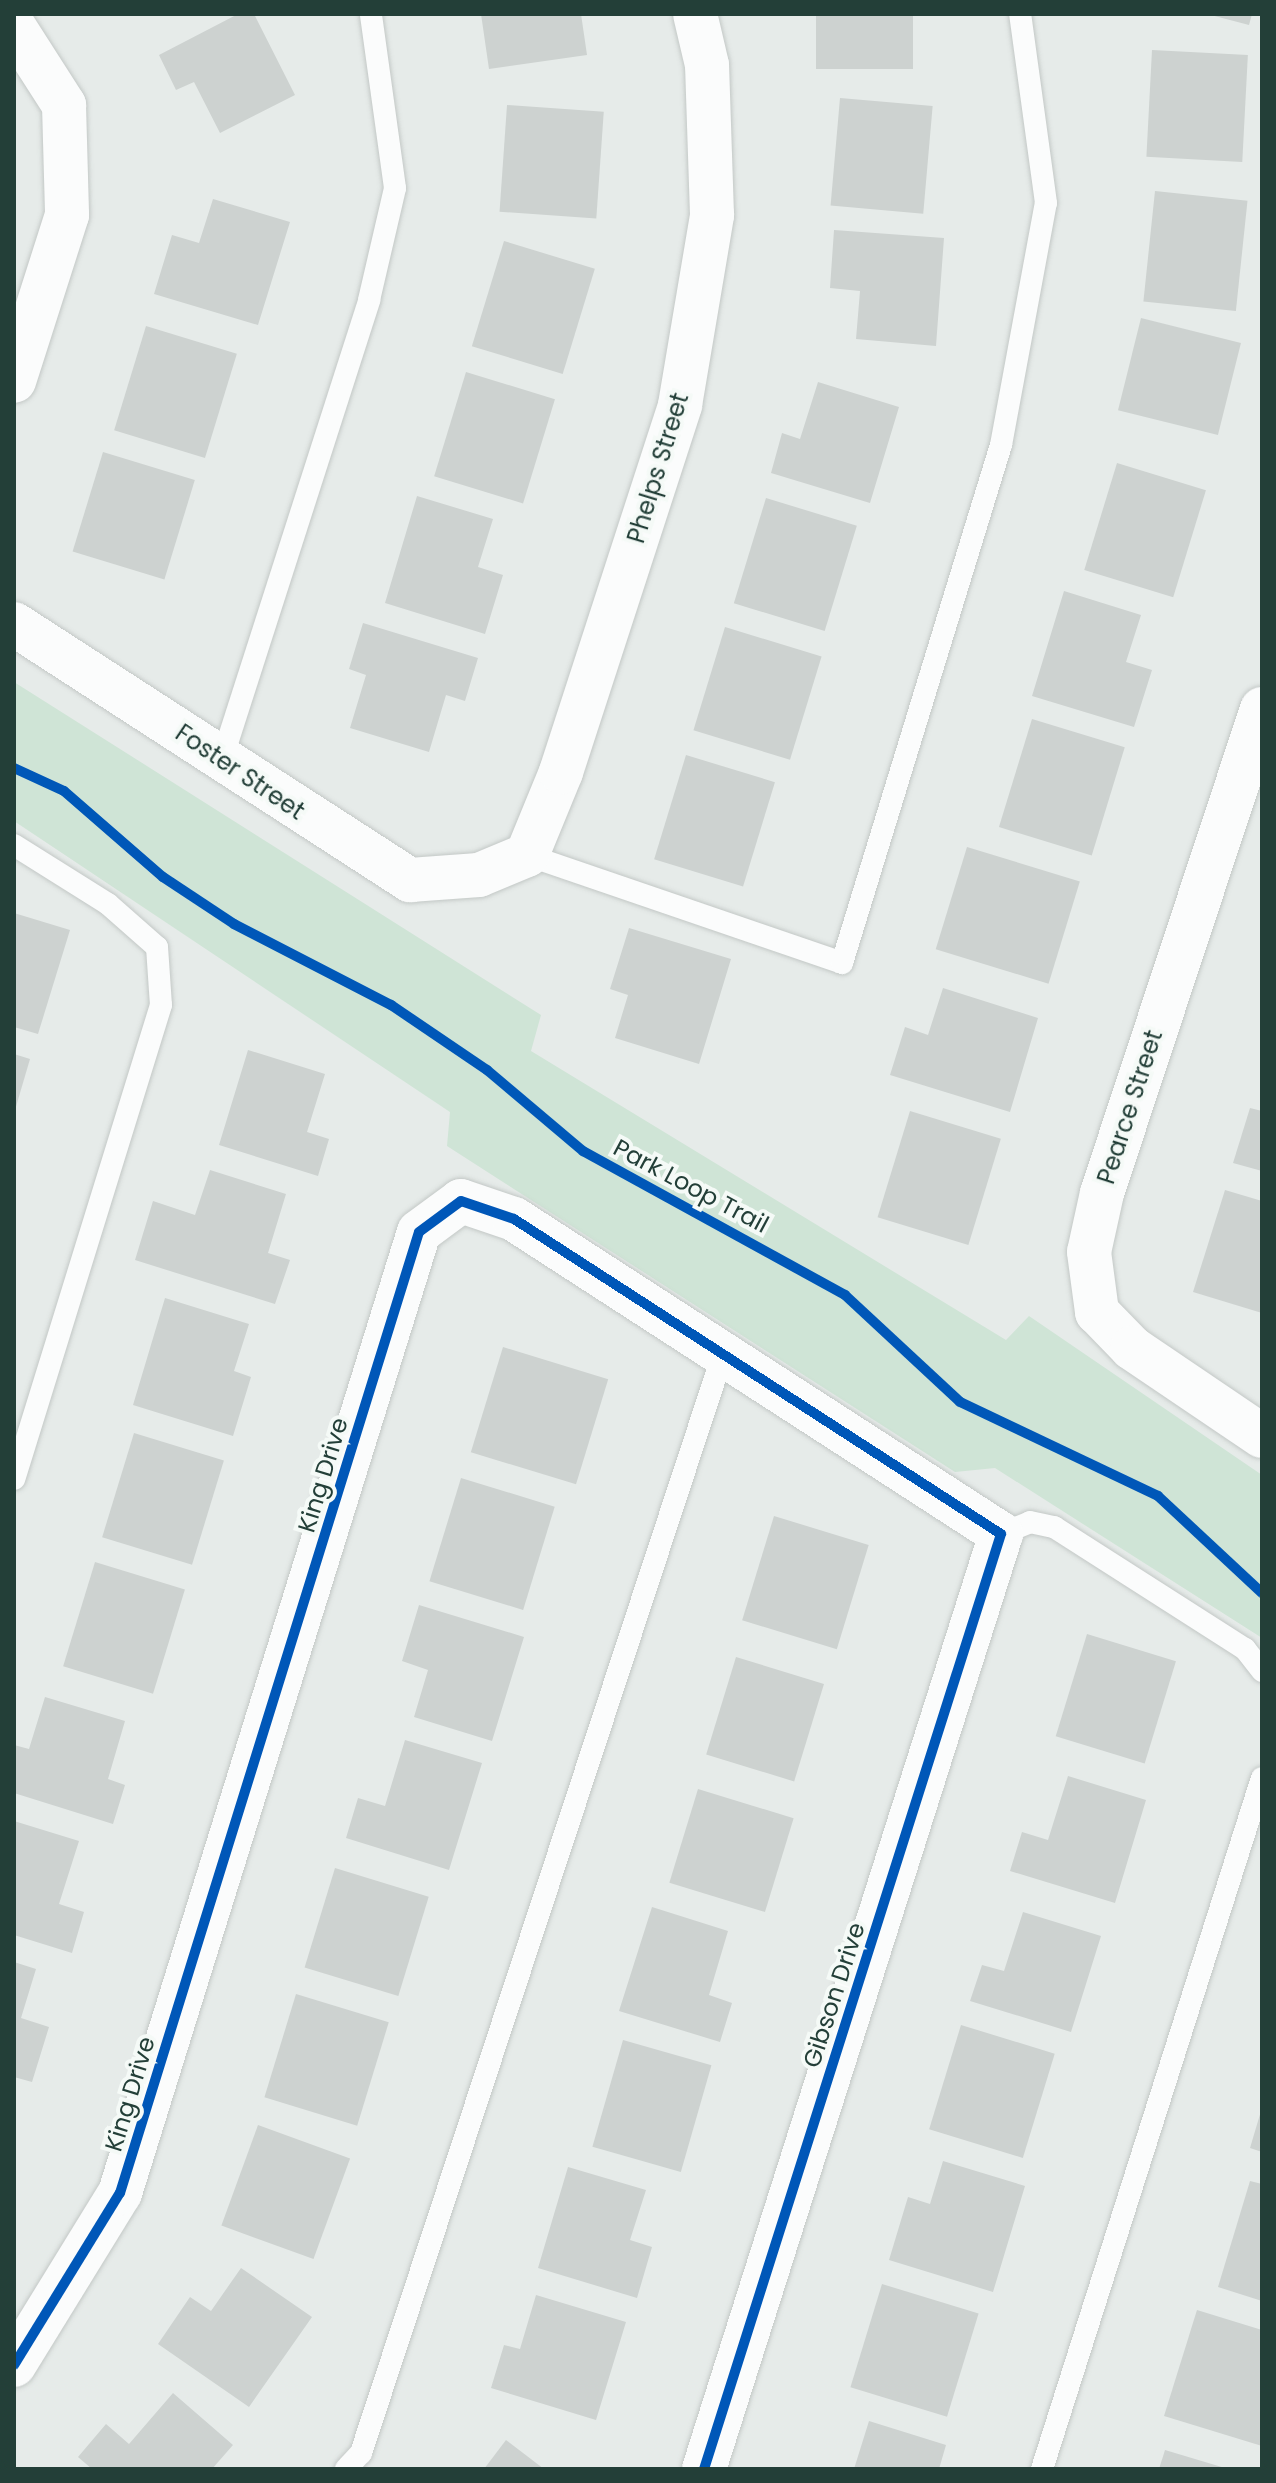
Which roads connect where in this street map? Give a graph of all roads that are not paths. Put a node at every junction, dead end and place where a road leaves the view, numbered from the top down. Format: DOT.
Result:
graph roads {
  1 [pos="371,14"];
  2 [pos="695,14"];
  3 [pos="1020,14"];
  4 [pos="14,27"];
  5 [pos="14,381"];
  6 [pos="14,624"];
  7 [pos="1262,709"];
  8 [pos="222,759"];
  9 [pos="14,845"];
  10 [pos="527,855"];
  11 [pos="722,1357"];
  12 [pos="1262,1436"];
  13 [pos="14,1479"];
  14 [pos="1001,1534"];
  15 [pos="1262,1671"];
  16 [pos="1262,1778"];
  17 [pos="14,2365"];
  18 [pos="346,2469"];
  19 [pos="704,2469"];
  20 [pos="1042,2469"];
  1 -- 8 [label="lane"];
  2 -- 10 [label="street, Phelps Street"];
  3 -- 10 [label="lane"];
  4 -- 5 [label="street"];
  6 -- 8 [label="street, Foster Street"];
  7 -- 12 [label="street, Pearce Street"];
  8 -- 10 [label="street, Foster Street"];
  9 -- 13 [label="lane"];
  11 -- 14 [label="street, King Drive"];
  11 -- 17 [label="street, King Drive"];
  11 -- 18 [label="lane"];
  14 -- 15 [label="lane"];
  14 -- 19 [label="street, Gibson Drive"];
  16 -- 20 [label="lane"];
}
